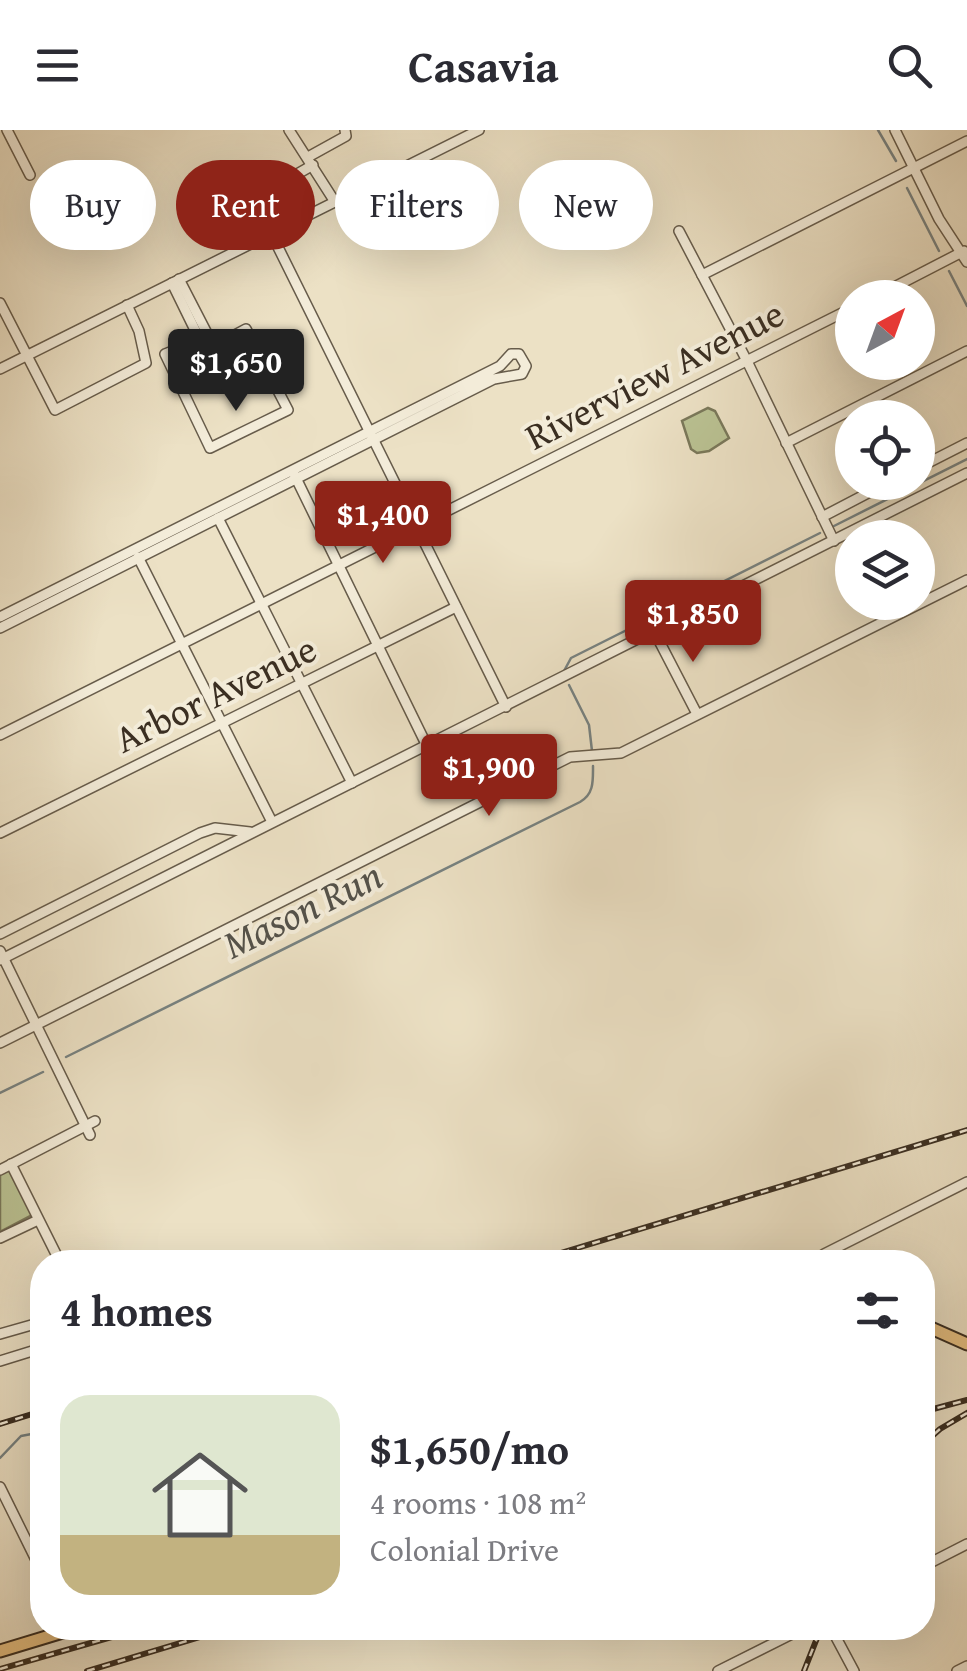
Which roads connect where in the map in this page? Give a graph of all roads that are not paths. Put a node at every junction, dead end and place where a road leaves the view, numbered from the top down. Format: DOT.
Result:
graph roads {
  1 [pos="7,130"];
  2 [pos="289,130"];
  3 [pos="344,130"];
  4 [pos="448,130"];
  5 [pos="479,130"];
  6 [pos="894,130"];
  7 [pos="967,141"];
  8 [pos="454,142"];
  9 [pos="310,160"];
  10 [pos="314,160"];
  11 [pos="418,160"];
  12 [pos="315,169"];
  13 [pos="914,169"];
  14 [pos="30,176"];
  15 [pos="335,202"];
  16 [pos="315,212"];
  17 [pos="678,230"];
  18 [pos="237,250"];
  19 [pos="279,250"];
  20 [pos="965,255"];
  21 [pos="702,275"];
  22 [pos="912,280"];
  23 [pos="176,281"];
  24 [pos="0,303"];
  25 [pos="127,306"];
  26 [pos="835,317"];
  27 [pos="196,342"];
  28 [pos="210,348"];
  29 [pos="967,351"];
  30 [pos="26,356"];
  31 [pos="747,361"];
  32 [pos="0,369"];
  33 [pos="372,436"];
  34 [pos="786,443"];
  35 [pos="967,443"];
  36 [pos="935,459"];
  37 [pos="967,473"];
  38 [pos="294,475"];
  39 [pos="854,500"];
  40 [pos="216,514"];
  41 [pos="822,516"];
  42 [pos="418,526"];
  43 [pos="834,541"];
  44 [pos="137,555"];
  45 [pos="340,566"];
  46 [pos="967,580"];
  47 [pos="260,606"];
  48 [pos="456,606"];
  49 [pos="0,617"];
  50 [pos="0,628"];
  51 [pos="655,633"];
  52 [pos="182,644"];
  53 [pos="378,648"];
  54 [pos="301,684"];
  55 [pos="506,707"];
  56 [pos="697,714"];
  57 [pos="222,722"];
  58 [pos="0,735"];
  59 [pos="427,746"];
  60 [pos="352,783"];
  61 [pos="272,822"];
  62 [pos="215,828"];
  63 [pos="253,832"];
  64 [pos="0,833"];
  65 [pos="227,845"];
  66 [pos="95,887"];
  67 [pos="105,906"];
  68 [pos="0,934"];
  69 [pos="1,956"];
  70 [pos="36,1025"];
  71 [pos="0,1042"];
  72 [pos="12,1164"];
  73 [pos="0,1170"];
  74 [pos="967,1182"];
  75 [pos="38,1220"];
  76 [pos="0,1238"];
  77 [pos="54,1250"];
  78 [pos="832,1250"];
  79 [pos="30,1325"];
  80 [pos="935,1330"];
  81 [pos="0,1334"];
  82 [pos="967,1344"];
  83 [pos="30,1352"];
  84 [pos="0,1362"];
  85 [pos="0,1487"];
  86 [pos="967,1544"];
  87 [pos="30,1548"];
  88 [pos="935,1560"];
  89 [pos="40,1640"];
  90 [pos="780,1640"];
  91 [pos="837,1640"];
  92 [pos="15,1649"];
  93 [pos="0,1652"];
  94 [pos="0,1660"];
  95 [pos="967,1666"];
  96 [pos="718,1671"];
  97 [pos="854,1671"];
  98 [pos="957,1671"];
  1 -- 14 [label="street"];
  2 -- 9 [label="street"];
  3 -- 10 [label="street"];
  4 -- 8 [label="street"];
  5 -- 8 [label="street"];
  6 -- 13 [label="street"];
  7 -- 13 [label="street"];
  8 -- 11 [label="street"];
  12 -- 15 [label="street"];
  13 -- 20 [label="street"];
  13 -- 21 [label="street"];
  15 -- 16 [label="street"];
  17 -- 21 [label="street"];
  18 -- 23 [label="street"];
  19 -- 33 [label="street"];
  20 -- 22 [label="street"];
  21 -- 31 [label="street"];
  23 -- 25 [label="street"];
  23 -- 27 [label="street"];
  23 -- 28 [label="street"];
  24 -- 30 [label="street"];
  25 -- 30 [label="street"];
  25 -- 30 [label="street"];
  26 -- 31 [label="street, Riverview Avenue"];
  27 -- 28 [label="street"];
  27 -- 28 [label="street"];
  29 -- 34 [label="street"];
  30 -- 32 [label="street"];
  31 -- 34 [label="street"];
  31 -- 42 [label="street, Riverview Avenue"];
  33 -- 33 [label="street"];
  33 -- 38 [label="street"];
  33 -- 42 [label="street"];
  34 -- 41 [label="street"];
  35 -- 36 [label="street"];
  37 -- 43 [label="street"];
  38 -- 40 [label="street"];
  38 -- 45 [label="street"];
  39 -- 41 [label="street"];
  40 -- 44 [label="street"];
  40 -- 47 [label="street"];
  41 -- 43 [label="street"];
  42 -- 45 [label="street, Riverview Avenue"];
  42 -- 48 [label="street"];
  43 -- 51 [label="street"];
  44 -- 49 [label="street"];
  44 -- 50 [label="street"];
  44 -- 52 [label="street"];
  45 -- 47 [label="street, Riverview Avenue"];
  45 -- 53 [label="street"];
  46 -- 56 [label="street"];
  47 -- 52 [label="street, Riverview Avenue"];
  47 -- 54 [label="street"];
  48 -- 53 [label="street, Arbor Avenue"];
  48 -- 55 [label="street"];
  51 -- 55 [label="street"];
  51 -- 56 [label="street"];
  52 -- 57 [label="street"];
  52 -- 58 [label="street, Riverview Avenue"];
  53 -- 54 [label="street, Arbor Avenue"];
  53 -- 59 [label="street"];
  54 -- 57 [label="street, Arbor Avenue"];
  54 -- 60 [label="street"];
  55 -- 59 [label="street"];
  56 -- 70 [label="street"];
  57 -- 61 [label="street"];
  57 -- 64 [label="street, Arbor Avenue"];
  59 -- 60 [label="street"];
  60 -- 61 [label="street"];
  61 -- 63 [label="street"];
  62 -- 63 [label="street"];
  62 -- 65 [label="street"];
  62 -- 66 [label="street"];
  63 -- 65 [label="street"];
  65 -- 67 [label="street"];
  66 -- 67 [label="street"];
  66 -- 68 [label="street"];
  67 -- 69 [label="street"];
  69 -- 70 [label="street"];
  70 -- 71 [label="street"];
  70 -- 72 [label="street"];
  72 -- 73 [label="street"];
  72 -- 75 [label="street"];
  74 -- 78 [label="street"];
  75 -- 76 [label="street"];
  75 -- 77 [label="street"];
  79 -- 81 [label="street"];
  80 -- 82 [label="main road"];
  83 -- 84 [label="street"];
  85 -- 87 [label="street"];
  86 -- 88 [label="street"];
  89 -- 92 [label="main road"];
  90 -- 96 [label="street"];
  91 -- 97 [label="street"];
  92 -- 93 [label="main road"];
  92 -- 94 [label="main road"];
  95 -- 98 [label="street"];
}
